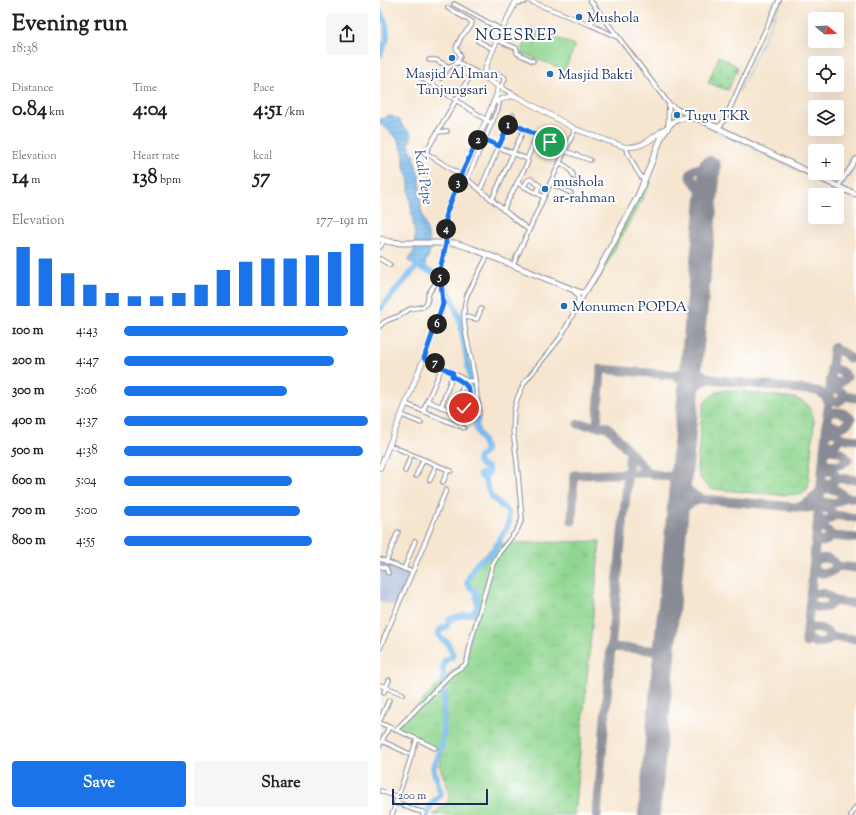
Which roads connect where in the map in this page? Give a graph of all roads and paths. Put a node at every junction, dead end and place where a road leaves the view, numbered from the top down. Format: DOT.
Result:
graph roads {
  1 [pos="527,0"];
  2 [pos="590,0"];
  3 [pos="779,0"];
  4 [pos="516,1"];
  5 [pos="454,4"];
  6 [pos="448,8"];
  7 [pos="597,10"];
  8 [pos="591,25"];
  9 [pos="502,30"];
  10 [pos="620,38"];
  11 [pos="497,40"];
  12 [pos="478,41"];
  13 [pos="493,49"];
  14 [pos="429,60"];
  15 [pos="533,61"];
  16 [pos="457,63"];
  17 [pos="449,67"];
  18 [pos="473,71"];
  19 [pos="413,72"];
  20 [pos="496,74"];
  21 [pos="441,78"];
  22 [pos="486,78"];
  23 [pos="499,87"];
  24 [pos="520,98"];
  25 [pos="456,100"];
  26 [pos="495,102"];
  27 [pos="669,104"];
  28 [pos="513,115"];
  29 [pos="698,119"];
  30 [pos="486,121"];
  31 [pos="510,122"];
  32 [pos="491,123"];
  33 [pos="667,127"];
  34 [pos="575,128"];
  35 [pos="524,129"];
  36 [pos="720,129"];
  37 [pos="447,131"];
  38 [pos="438,132"];
  39 [pos="537,135"];
  40 [pos="479,137"];
  41 [pos="484,139"];
  42 [pos="550,142"];
  43 [pos="499,147"];
  44 [pos="625,147"];
  45 [pos="565,151"];
  46 [pos="513,153"];
  47 [pos="856,159"];
  48 [pos="527,160"];
  49 [pos="590,160"];
  50 [pos="560,163"];
  51 [pos="464,169"];
  52 [pos="470,172"];
  53 [pos="461,175"];
  54 [pos="574,177"];
  55 [pos="467,179"];
  56 [pos="644,181"];
  57 [pos="517,183"];
  58 [pos="550,183"];
  59 [pos="524,186"];
  60 [pos="838,187"];
  61 [pos="480,190"];
  62 [pos="536,193"];
  63 [pos="570,193"];
  64 [pos="856,194"];
  65 [pos="544,197"];
  66 [pos="492,200"];
  67 [pos="503,210"];
  68 [pos="529,230"];
  69 [pos="382,240"];
  70 [pos="446,243"];
  71 [pos="380,246"];
  72 [pos="488,255"];
  73 [pos="380,259"];
  74 [pos="390,265"];
  75 [pos="513,265"];
  76 [pos="440,277"];
  77 [pos="592,280"];
  78 [pos="572,289"];
  79 [pos="583,294"];
  80 [pos="578,307"];
  81 [pos="481,309"];
  82 [pos="464,317"];
  83 [pos="380,326"];
  84 [pos="424,358"];
  85 [pos="442,367"];
  86 [pos="453,374"];
  87 [pos="470,382"];
  88 [pos="427,401"];
  89 [pos="406,404"];
  90 [pos="441,407"];
  91 [pos="423,411"];
  92 [pos="454,412"];
  93 [pos="479,414"];
  94 [pos="402,415"];
  95 [pos="421,423"];
  96 [pos="464,428"];
  97 [pos="389,445"];
  98 [pos="411,455"];
  99 [pos="423,460"];
  100 [pos="436,465"];
  101 [pos="380,468"];
  102 [pos="405,471"];
  103 [pos="416,476"];
  104 [pos="430,480"];
  105 [pos="443,482"];
  106 [pos="446,490"];
  107 [pos="398,532"];
  108 [pos="415,541"];
  109 [pos="380,559"];
  110 [pos="386,562"];
  111 [pos="380,566"];
  112 [pos="404,569"];
  113 [pos="410,571"];
  114 [pos="388,573"];
  115 [pos="380,648"];
  116 [pos="389,680"];
  117 [pos="380,684"];
  118 [pos="386,687"];
  119 [pos="384,692"];
  120 [pos="403,694"];
  121 [pos="388,700"];
  122 [pos="380,720"];
  123 [pos="380,723"];
  124 [pos="388,727"];
  125 [pos="396,730"];
  126 [pos="416,739"];
  127 [pos="381,743"];
  128 [pos="435,748"];
  129 [pos="412,755"];
  130 [pos="381,791"];
  131 [pos="398,797"];
  132 [pos="396,802"];
  133 [pos="856,806"];
  134 [pos="392,815"];
  135 [pos="423,815"];
  136 [pos="851,815"];
  1 -- 4 [label="street"];
  1 -- 8 [label="street"];
  2 -- 7 [label="street"];
  3 -- 36 [label="street"];
  4 -- 9 [label="main road"];
  5 -- 9 [label="street"];
  6 -- 16 [label="street"];
  7 -- 8 [label="street"];
  7 -- 10 [label="street"];
  8 -- 10 [label="street"];
  9 -- 11 [label="main road"];
  10 -- 27 [label="street"];
  11 -- 13 [label="main road"];
  11 -- 15 [label="street"];
  12 -- 13 [label="street"];
  13 -- 22 [label="main road"];
  14 -- 17 [label="street"];
  16 -- 17 [label="street"];
  16 -- 18 [label="street"];
  17 -- 21 [label="street"];
  18 -- 22 [label="street"];
  18 -- 25 [label="street"];
  19 -- 25 [label="street"];
  20 -- 23 [label="street"];
  22 -- 23 [label="main road"];
  23 -- 24 [label="street"];
  23 -- 26 [label="main road"];
  24 -- 26 [label="main road"];
  24 -- 34 [label="main road"];
  25 -- 30 [label="street"];
  25 -- 38 [label="street"];
  26 -- 30 [label="main road"];
  26 -- 32 [label="street"];
  27 -- 29 [label="street"];
  27 -- 33 [label="street"];
  28 -- 31 [label="street"];
  29 -- 33 [label="highway"];
  29 -- 36 [label="highway"];
  30 -- 32 [label="street"];
  30 -- 40 [label="main road"];
  31 -- 35 [label="street"];
  31 -- 43 [label="street"];
  32 -- 41 [label="street"];
  33 -- 44 [label="main road"];
  33 -- 56 [label="highway"];
  34 -- 44 [label="main road"];
  34 -- 45 [label="street"];
  35 -- 39 [label="street"];
  35 -- 46 [label="street"];
  36 -- 60 [label="highway"];
  37 -- 38 [label="street"];
  38 -- 53 [label="street"];
  39 -- 42 [label="street"];
  39 -- 48 [label="street"];
  40 -- 41 [label="street"];
  40 -- 51 [label="main road"];
  41 -- 43 [label="street"];
  41 -- 52 [label="street"];
  43 -- 46 [label="street"];
  43 -- 61 [label="street"];
  44 -- 56 [label="street"];
  45 -- 49 [label="street"];
  45 -- 50 [label="street"];
  46 -- 48 [label="street"];
  46 -- 66 [label="street"];
  47 -- 60 [label="street"];
  48 -- 57 [label="street"];
  50 -- 54 [label="street"];
  50 -- 58 [label="street"];
  51 -- 52 [label="street"];
  51 -- 53 [label="main road"];
  52 -- 55 [label="street"];
  53 -- 55 [label="street"];
  53 -- 70 [label="main road"];
  55 -- 61 [label="street"];
  56 -- 77 [label="highway"];
  57 -- 59 [label="street"];
  57 -- 67 [label="street"];
  58 -- 63 [label="street"];
  58 -- 65 [label="street"];
  59 -- 62 [label="street"];
  59 -- 62 [label="street"];
  60 -- 64 [label="highway"];
  61 -- 66 [label="street"];
  62 -- 65 [label="street"];
  65 -- 68 [label="street"];
  66 -- 67 [label="street"];
  67 -- 68 [label="street"];
  68 -- 75 [label="street"];
  69 -- 70 [label="highway"];
  69 -- 71 [label="street"];
  70 -- 72 [label="highway"];
  70 -- 76 [label="main road"];
  72 -- 75 [label="highway"];
  72 -- 82 [label="street"];
  73 -- 74 [label="street"];
  75 -- 78 [label="highway"];
  76 -- 83 [label="street"];
  76 -- 84 [label="main road"];
  77 -- 78 [label="highway"];
  77 -- 79 [label="highway"];
  78 -- 79 [label="highway"];
  78 -- 80 [label="street"];
  79 -- 80 [label="street"];
  80 -- 125 [label="street"];
  81 -- 82 [label="street"];
  82 -- 87 [label="street"];
  84 -- 85 [label="street"];
  84 -- 89 [label="main road"];
  85 -- 86 [label="street"];
  85 -- 88 [label="street"];
  86 -- 87 [label="street"];
  86 -- 90 [label="street"];
  87 -- 92 [label="street"];
  87 -- 92 [label="street"];
  87 -- 93 [label="street"];
  88 -- 90 [label="street"];
  88 -- 91 [label="street"];
  89 -- 91 [label="street"];
  89 -- 94 [label="main road"];
  90 -- 92 [label="street"];
  91 -- 96 [label="street"];
  94 -- 95 [label="street"];
  94 -- 97 [label="main road"];
  97 -- 98 [label="street"];
  97 -- 101 [label="main road"];
  98 -- 99 [label="street"];
  98 -- 102 [label="street"];
  99 -- 100 [label="street"];
  99 -- 103 [label="street"];
  100 -- 104 [label="street"];
  100 -- 105 [label="street"];
  106 -- 115 [label="street"];
  107 -- 110 [label="street"];
  108 -- 112 [label="street"];
  109 -- 110 [label="street"];
  110 -- 112 [label="street"];
  111 -- 114 [label="street"];
  112 -- 113 [label="street"];
  116 -- 118 [label="street"];
  117 -- 118 [label="street"];
  118 -- 119 [label="street"];
  118 -- 120 [label="street"];
  121 -- 122 [label="street"];
  123 -- 124 [label="street"];
  124 -- 125 [label="street"];
  124 -- 127 [label="street"];
  125 -- 126 [label="street"];
  126 -- 128 [label="street"];
  126 -- 129 [label="street"];
  127 -- 129 [label="street"];
  129 -- 131 [label="street"];
  130 -- 131 [label="street"];
  131 -- 132 [label="street"];
  132 -- 134 [label="street"];
  132 -- 135 [label="street"];
  133 -- 136 [label="street"];
}
